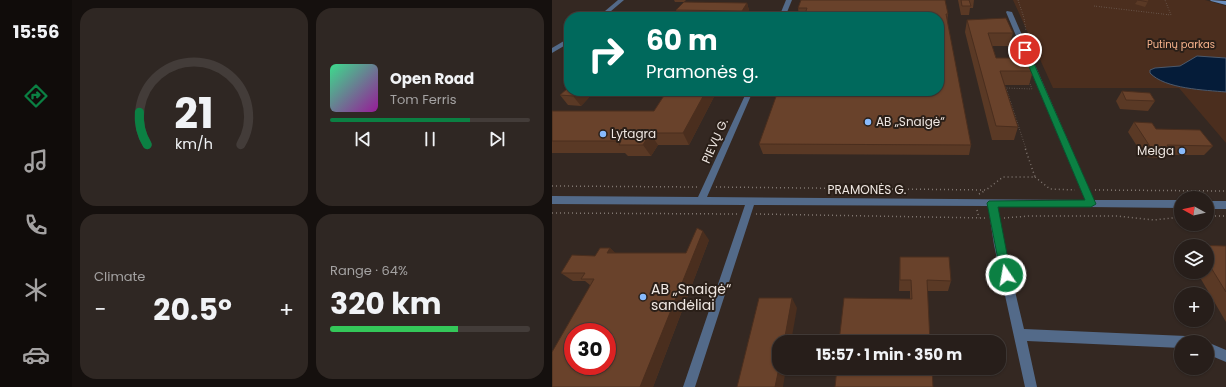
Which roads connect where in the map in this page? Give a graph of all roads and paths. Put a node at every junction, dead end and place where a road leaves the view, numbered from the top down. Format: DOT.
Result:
graph roads {
  1 [pos="621,0"];
  2 [pos="789,0"];
  3 [pos="1018,0"];
  4 [pos="1165,0"];
  5 [pos="1213,0"];
  6 [pos="1226,4"];
  7 [pos="1094,6"];
  8 [pos="607,12"];
  9 [pos="784,12"];
  10 [pos="1009,12"];
  11 [pos="1020,38"];
  12 [pos="564,43"];
  13 [pos="552,51"];
  14 [pos="1034,72"];
  15 [pos="748,96"];
  16 [pos="1035,177"];
  17 [pos="552,186"];
  18 [pos="707,187"];
  19 [pos="1086,190"];
  20 [pos="1226,191"];
  21 [pos="552,200"];
  22 [pos="701,200"];
  23 [pos="751,201"];
  24 [pos="992,203"];
  25 [pos="1091,204"];
  26 [pos="1174,204"];
  27 [pos="1214,204"];
  28 [pos="1226,205"];
  29 [pos="552,213"];
  30 [pos="746,214"];
  31 [pos="1214,216"];
  32 [pos="1226,216"];
  33 [pos="995,218"];
  34 [pos="1174,218"];
  35 [pos="1019,335"];
  36 [pos="1174,341"];
  37 [pos="1214,351"];
  38 [pos="1226,356"];
  39 [pos="689,387"];
  40 [pos="1031,387"];
  1 -- 8 [label="street"];
  2 -- 9 [label="street"];
  3 -- 11 [label="path"];
  4 -- 7 [label="path"];
  5 -- 6 [label="main road"];
  10 -- 11 [label="street"];
  11 -- 14 [label="street"];
  12 -- 13 [label="street"];
  14 -- 16 [label="path"];
  14 -- 19 [label="street"];
  15 -- 18 [label="street, PIEVŲ G."];
  16 -- 18 [label="path"];
  16 -- 19 [label="path"];
  17 -- 18 [label="path"];
  18 -- 22 [label="street, PIEVŲ G."];
  19 -- 20 [label="path"];
  19 -- 25 [label="street"];
  21 -- 22 [label="street, PRAMONĖS G."];
  22 -- 23 [label="street, PRAMONĖS G."];
  23 -- 24 [label="street, PRAMONĖS G."];
  23 -- 30 [label="street"];
  24 -- 25 [label="street, PRAMONĖS G."];
  24 -- 33 [label="street"];
  25 -- 26 [label="street, PRAMONĖS G."];
  27 -- 28 [label="street"];
  29 -- 30 [label="path"];
  30 -- 33 [label="path"];
  30 -- 39 [label="street"];
  31 -- 32 [label="path"];
  33 -- 34 [label="path"];
  33 -- 35 [label="street"];
  35 -- 36 [label="street"];
  35 -- 40 [label="street"];
  37 -- 38 [label="street"];
}
